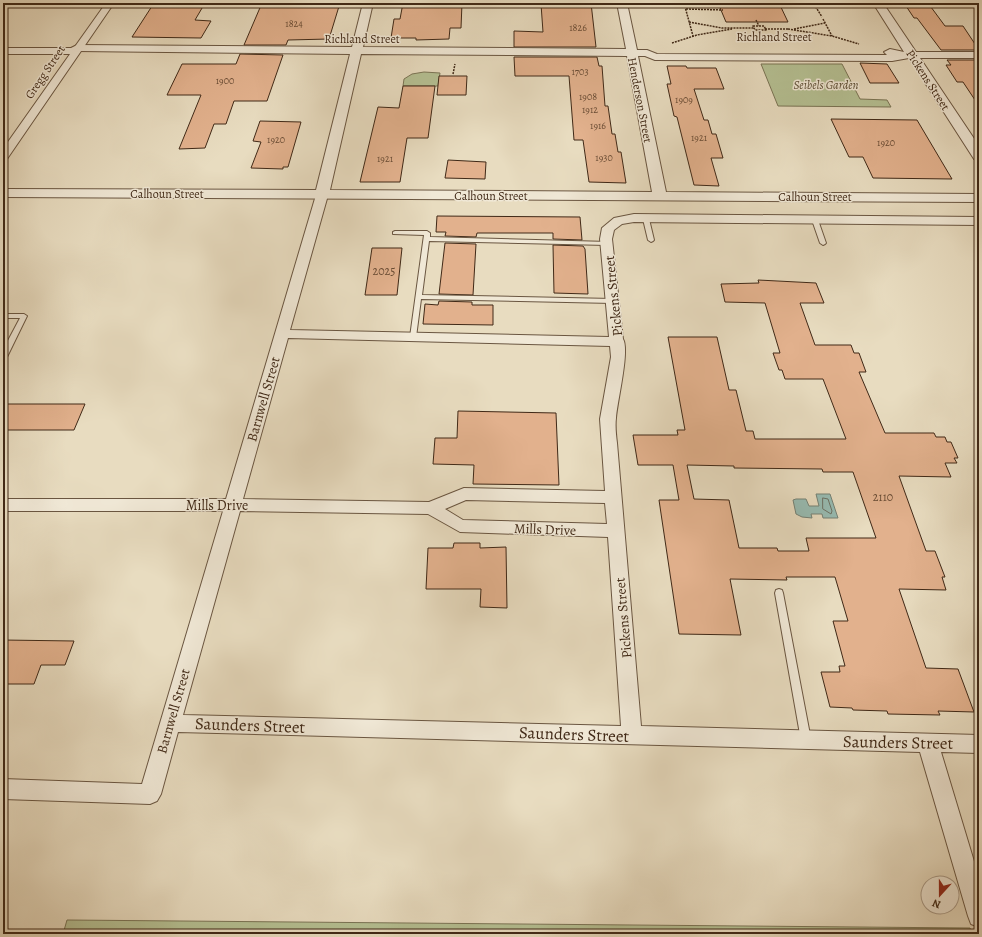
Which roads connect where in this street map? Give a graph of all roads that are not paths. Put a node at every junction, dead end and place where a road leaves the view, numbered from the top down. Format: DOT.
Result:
graph roads {
  1 [pos="110,3"];
  2 [pos="368,3"];
  3 [pos="622,3"];
  4 [pos="878,3"];
  5 [pos="76,49"];
  6 [pos="3,51"];
  7 [pos="357,52"];
  8 [pos="631,53"];
  9 [pos="906,55"];
  10 [pos="979,55"];
  11 [pos="3,156"];
  12 [pos="979,156"];
  13 [pos="3,193"];
  14 [pos="322,195"];
  15 [pos="660,196"];
  16 [pos="979,198"];
  17 [pos="646,219"];
  18 [pos="815,220"];
  19 [pos="979,222"];
  20 [pos="395,233"];
  21 [pos="426,239"];
  22 [pos="651,240"];
  23 [pos="607,243"];
  24 [pos="823,243"];
  25 [pos="418,297"];
  26 [pos="613,301"];
  27 [pos="3,316"];
  28 [pos="282,334"];
  29 [pos="412,337"];
  30 [pos="618,342"];
  31 [pos="3,357"];
  32 [pos="613,498"];
  33 [pos="3,505"];
  34 [pos="232,505"];
  35 [pos="431,508"];
  36 [pos="616,531"];
  37 [pos="779,593"];
  38 [pos="170,723"];
  39 [pos="632,735"];
  40 [pos="806,740"];
  41 [pos="928,744"];
  42 [pos="979,744"];
  43 [pos="3,789"];
  44 [pos="979,916"];
  1 -- 5 [label="street, Gregg Street"];
  2 -- 7 [label="street, Barnwell Street"];
  3 -- 8 [label="street, Henderson Street"];
  4 -- 9 [label="street, Pickens Street"];
  5 -- 6 [label="street, Richland Street"];
  5 -- 7 [label="street, Richland Street"];
  5 -- 11 [label="street, Gregg Street"];
  7 -- 8 [label="street, Richland Street"];
  7 -- 14 [label="street, Barnwell Street"];
  8 -- 9 [label="street, Richland Street"];
  8 -- 15 [label="street, Henderson Street"];
  9 -- 10 [label="street, Richland Street"];
  9 -- 12 [label="street, Pickens Street"];
  13 -- 14 [label="street, Calhoun Street"];
  14 -- 15 [label="street, Calhoun Street"];
  14 -- 28 [label="street, Barnwell Street"];
  15 -- 16 [label="street, Calhoun Street"];
  17 -- 18 [label="street, Pickens Street"];
  17 -- 22 [label="lane"];
  17 -- 23 [label="street, Pickens Street"];
  18 -- 19 [label="street, Pickens Street"];
  18 -- 24 [label="lane"];
  20 -- 21 [label="lane"];
  21 -- 23 [label="lane"];
  21 -- 25 [label="lane"];
  23 -- 26 [label="street, Pickens Street"];
  25 -- 26 [label="lane"];
  25 -- 29 [label="lane"];
  26 -- 30 [label="street, Pickens Street"];
  27 -- 31 [label="lane"];
  28 -- 29 [label="street"];
  28 -- 34 [label="street, Barnwell Street"];
  29 -- 30 [label="street"];
  30 -- 32 [label="street, Pickens Street"];
  32 -- 35 [label="street, Mills Drive"];
  32 -- 36 [label="street, Pickens Street"];
  33 -- 34 [label="street, Mills Drive"];
  34 -- 35 [label="street, Mills Drive"];
  34 -- 38 [label="street, Barnwell Street"];
  35 -- 36 [label="street, Mills Drive"];
  36 -- 39 [label="street, Pickens Street"];
  37 -- 40 [label="lane"];
  38 -- 39 [label="street, Saunders Street"];
  38 -- 43 [label="street, Barnwell Street"];
  39 -- 40 [label="street, Saunders Street"];
  40 -- 41 [label="street, Saunders Street"];
  41 -- 42 [label="street, Saunders Street"];
  41 -- 44 [label="street"];
}
